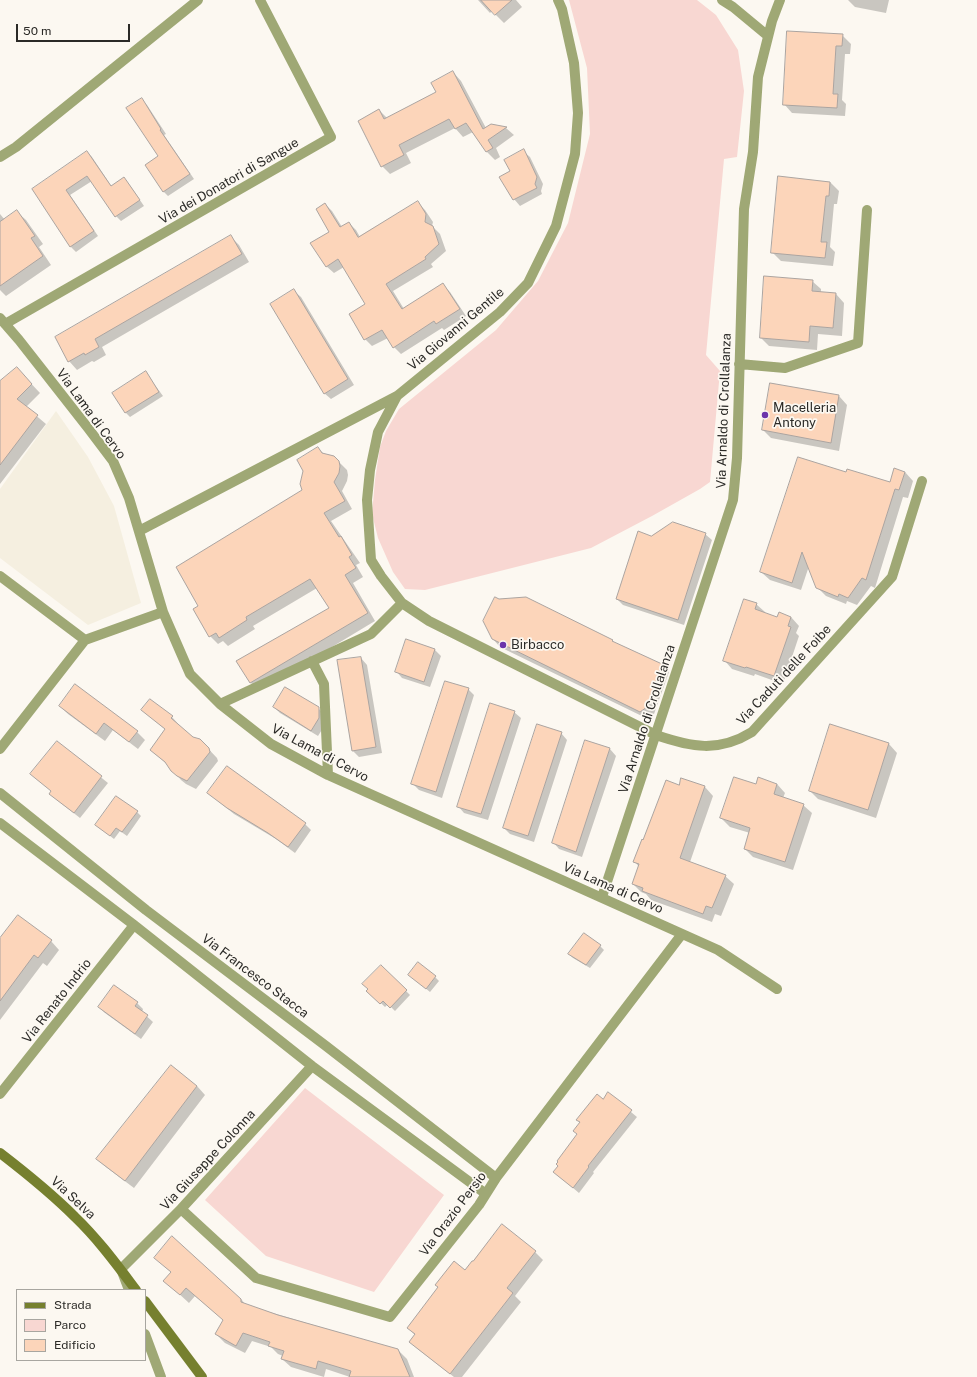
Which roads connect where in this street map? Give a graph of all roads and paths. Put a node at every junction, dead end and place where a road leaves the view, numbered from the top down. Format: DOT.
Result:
graph roads {
  1 [pos="198,0"];
  2 [pos="260,0"];
  3 [pos="558,0"];
  4 [pos="722,0"];
  5 [pos="780,0"];
  6 [pos="768,36"];
  7 [pos="0,157"];
  8 [pos="867,210"];
  9 [pos="2,321"];
  10 [pos="739,364"];
  11 [pos="397,396"];
  12 [pos="922,481"];
  13 [pos="139,531"];
  14 [pos="0,576"];
  15 [pos="402,603"];
  16 [pos="163,612"];
  17 [pos="85,640"];
  18 [pos="312,661"];
  19 [pos="220,704"];
  20 [pos="656,735"];
  21 [pos="0,749"];
  22 [pos="328,775"];
  23 [pos="0,793"];
  24 [pos="0,823"];
  25 [pos="602,898"];
  26 [pos="134,925"];
  27 [pos="682,934"];
  28 [pos="777,989"];
  29 [pos="312,1066"];
  30 [pos="0,1094"];
  31 [pos="0,1153"];
  32 [pos="496,1178"];
  33 [pos="486,1194"];
  34 [pos="181,1209"];
  35 [pos="121,1269"];
  36 [pos="129,1289"];
  37 [pos="135,1289"];
  38 [pos="146,1303"];
  39 [pos="146,1337"];
  40 [pos="161,1377"];
  41 [pos="202,1377"];
  1 -- 7 [label="street"];
  2 -- 9 [label="street, Via dei Donatori di Sangue"];
  3 -- 11 [label="street, Via Giovanni Gentile"];
  4 -- 6 [label="street"];
  5 -- 6 [label="street, Via Arnaldo di Crollalanza"];
  6 -- 10 [label="street, Via Arnaldo di Crollalanza"];
  8 -- 10 [label="street"];
  9 -- 13 [label="street, Via Lama di Cervo"];
  10 -- 20 [label="street, Via Arnaldo di Crollalanza"];
  11 -- 13 [label="street, Via Giovanni Gentile"];
  11 -- 15 [label="street, Via Caduti delle Foibe"];
  12 -- 20 [label="street, Via Caduti delle Foibe"];
  13 -- 16 [label="street, Via Lama di Cervo"];
  14 -- 17 [label="street"];
  15 -- 18 [label="street"];
  15 -- 20 [label="street, Via Caduti delle Foibe"];
  16 -- 17 [label="street"];
  16 -- 19 [label="street, Via Lama di Cervo"];
  17 -- 21 [label="street"];
  18 -- 19 [label="street"];
  18 -- 22 [label="street"];
  19 -- 22 [label="street, Via Lama di Cervo"];
  20 -- 25 [label="street, Via Arnaldo di Crollalanza"];
  22 -- 25 [label="street, Via Lama di Cervo"];
  23 -- 32 [label="street, Via Francesco Stacca"];
  24 -- 26 [label="street"];
  25 -- 27 [label="street, Via Lama di Cervo"];
  26 -- 29 [label="street"];
  26 -- 30 [label="street, Via Renato Indrio"];
  27 -- 28 [label="street, Via Lama di Cervo"];
  27 -- 32 [label="street, Via Orazio Persio"];
  29 -- 33 [label="street"];
  29 -- 34 [label="street, Via Giuseppe Colonna"];
  31 -- 35 [label="street, Via Selva"];
  32 -- 33 [label="street, Via Orazio Persio"];
  33 -- 34 [label="street, Via Orazio Persio"];
  34 -- 35 [label="street, Via Giuseppe Colonna"];
  35 -- 36 [label="street"];
  35 -- 37 [label="street, Via Selva"];
  38 -- 41 [label="street"];
  39 -- 40 [label="street"];
}
